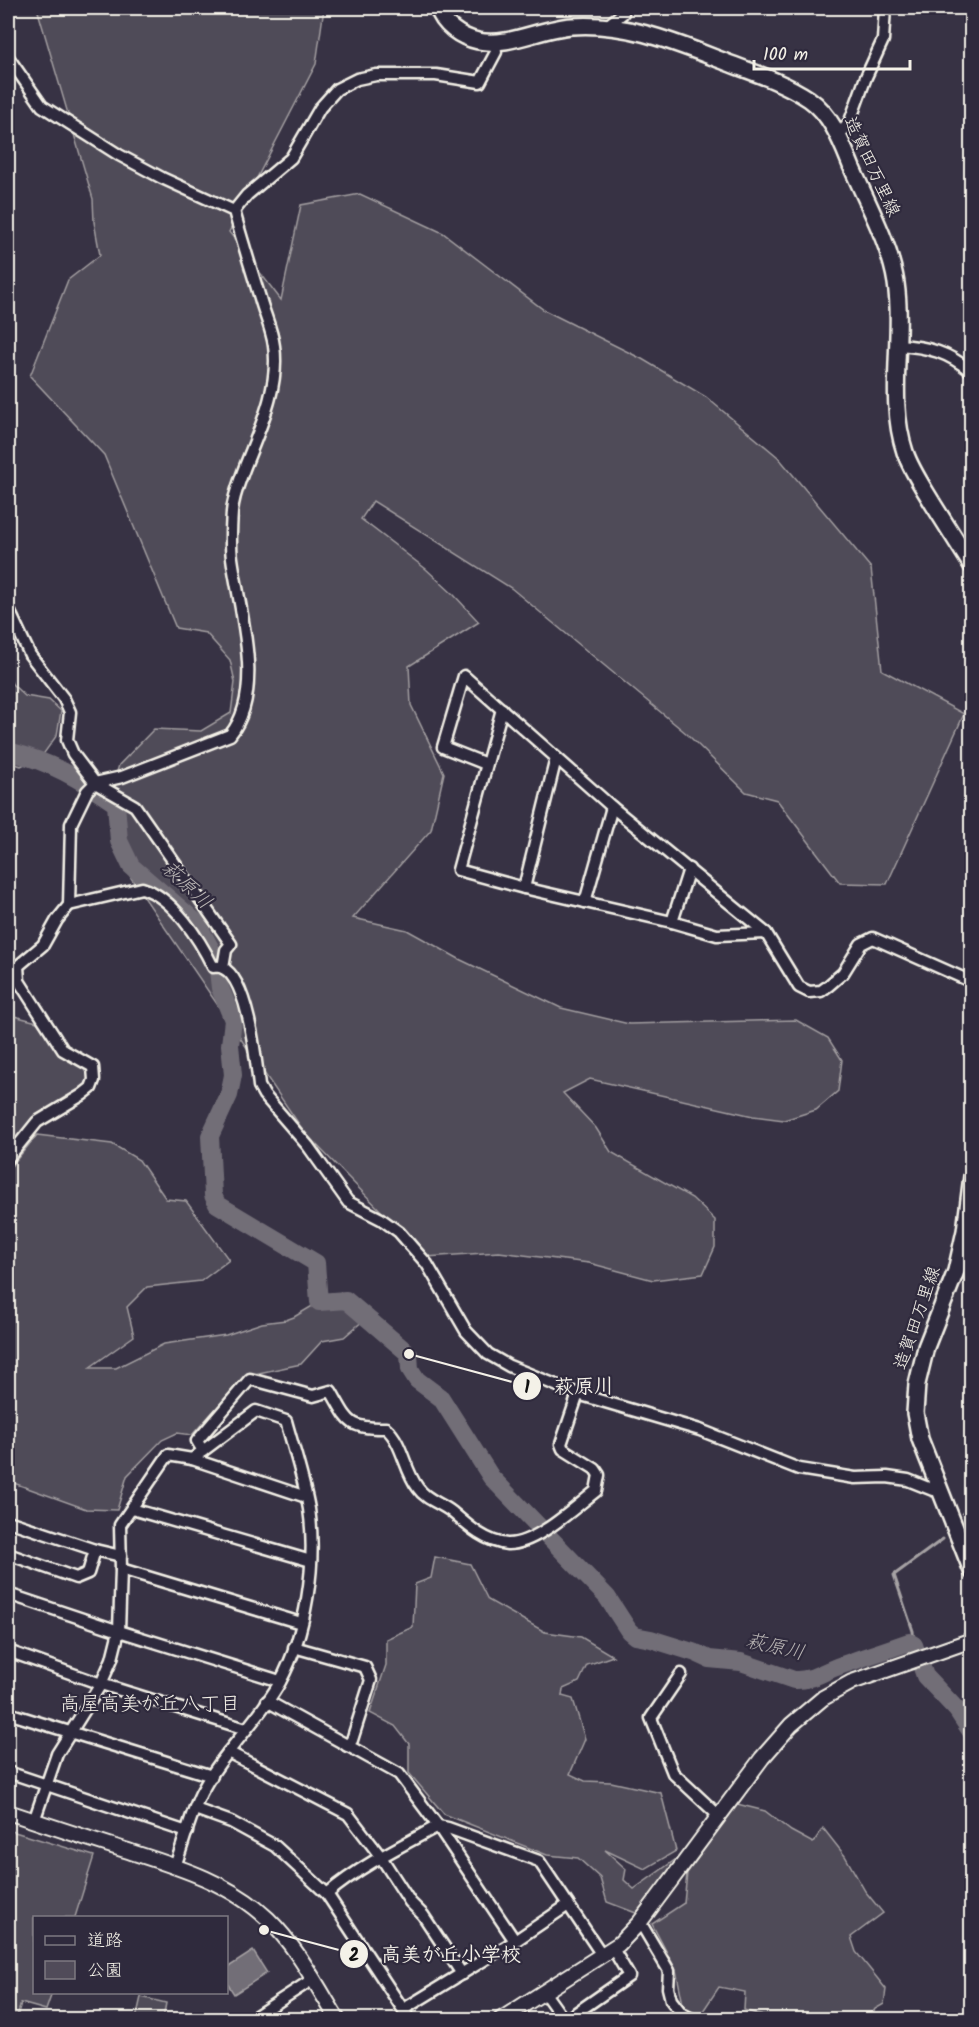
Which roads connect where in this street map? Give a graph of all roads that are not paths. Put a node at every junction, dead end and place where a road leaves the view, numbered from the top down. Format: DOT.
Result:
graph roads {
  1 [pos="438,8"];
  2 [pos="623,8"];
  3 [pos="885,8"];
  4 [pos="607,26"];
  5 [pos="495,42"];
  6 [pos="8,57"];
  7 [pos="838,136"];
  8 [pos="234,211"];
  9 [pos="898,345"];
  10 [pos="972,372"];
  11 [pos="972,566"];
  12 [pos="8,608"];
  13 [pos="502,710"];
  14 [pos="556,758"];
  15 [pos="486,764"];
  16 [pos="95,783"];
  17 [pos="612,807"];
  18 [pos="689,870"];
  19 [pos="524,888"];
  20 [pos="585,902"];
  21 [pos="69,905"];
  22 [pos="672,922"];
  23 [pos="766,933"];
  24 [pos="13,965"];
  25 [pos="218,967"];
  26 [pos="972,982"];
  27 [pos="8,1158"];
  28 [pos="972,1176"];
  29 [pos="578,1394"];
  30 [pos="203,1451"];
  31 [pos="192,1459"];
  32 [pos="939,1489"];
  33 [pos="306,1497"];
  34 [pos="132,1509"];
  35 [pos="8,1521"];
  36 [pos="95,1550"];
  37 [pos="8,1554"];
  38 [pos="121,1556"];
  39 [pos="311,1561"];
  40 [pos="121,1569"];
  41 [pos="972,1571"];
  42 [pos="8,1594"];
  43 [pos="301,1623"];
  44 [pos="118,1632"];
  45 [pos="972,1640"];
  46 [pos="294,1647"];
  47 [pos="8,1651"];
  48 [pos="681,1674"];
  49 [pos="280,1681"];
  50 [pos="101,1684"];
  51 [pos="267,1701"];
  52 [pos="8,1713"];
  53 [pos="246,1729"];
  54 [pos="70,1733"];
  55 [pos="346,1746"];
  56 [pos="228,1752"];
  57 [pos="8,1772"];
  58 [pos="212,1776"];
  59 [pos="46,1784"];
  60 [pos="195,1809"];
  61 [pos="8,1812"];
  62 [pos="719,1816"];
  63 [pos="34,1821"];
  64 [pos="438,1826"];
  65 [pos="187,1832"];
  66 [pos="381,1857"];
  67 [pos="176,1866"];
  68 [pos="327,1894"];
  69 [pos="568,1905"];
  70 [pos="640,1922"];
  71 [pos="515,1941"];
  72 [pos="607,1951"];
  73 [pos="462,1974"];
  74 [pos="313,1979"];
  75 [pos="544,1992"];
  76 [pos="404,2009"];
  77 [pos="267,2015"];
  78 [pos="250,2019"];
  79 [pos="338,2019"];
  80 [pos="410,2019"];
  81 [pos="500,2019"];
  82 [pos="565,2019"];
  83 [pos="694,2019"];
  1 -- 5 [label="main road, 造賀田万里線"];
  2 -- 4 [label="street"];
  3 -- 7 [label="street"];
  4 -- 5 [label="main road, 造賀田万里線"];
  4 -- 7 [label="main road, 造賀田万里線"];
  5 -- 8 [label="street"];
  6 -- 8 [label="street"];
  7 -- 9 [label="main road, 造賀田万里線"];
  8 -- 16 [label="street"];
  9 -- 10 [label="street"];
  9 -- 11 [label="main road, 造賀田万里線"];
  12 -- 16 [label="street"];
  13 -- 14 [label="street"];
  13 -- 15 [label="street"];
  13 -- 15 [label="street"];
  14 -- 17 [label="street"];
  14 -- 19 [label="street"];
  15 -- 19 [label="street"];
  16 -- 21 [label="street"];
  16 -- 25 [label="street"];
  17 -- 18 [label="street"];
  17 -- 20 [label="street"];
  18 -- 22 [label="street"];
  18 -- 23 [label="street"];
  19 -- 20 [label="street"];
  20 -- 22 [label="street"];
  21 -- 24 [label="street"];
  21 -- 25 [label="street"];
  22 -- 23 [label="street"];
  23 -- 26 [label="street"];
  24 -- 27 [label="street"];
  25 -- 29 [label="street"];
  28 -- 32 [label="main road, 造賀田万里線"];
  29 -- 30 [label="street"];
  29 -- 32 [label="street"];
  30 -- 31 [label="street"];
  30 -- 33 [label="street"];
  31 -- 33 [label="street"];
  31 -- 34 [label="street"];
  32 -- 41 [label="main road, 造賀田万里線"];
  33 -- 39 [label="street"];
  34 -- 38 [label="street"];
  34 -- 39 [label="street"];
  35 -- 36 [label="street"];
  36 -- 37 [label="street"];
  36 -- 38 [label="street"];
  38 -- 40 [label="street"];
  39 -- 43 [label="street"];
  40 -- 43 [label="street"];
  40 -- 44 [label="street"];
  42 -- 44 [label="street"];
  43 -- 46 [label="street"];
  44 -- 49 [label="street"];
  44 -- 50 [label="street"];
  45 -- 62 [label="street"];
  46 -- 49 [label="street"];
  46 -- 55 [label="street"];
  47 -- 50 [label="street"];
  48 -- 62 [label="street"];
  49 -- 51 [label="street"];
  50 -- 53 [label="street"];
  50 -- 54 [label="street"];
  51 -- 53 [label="street"];
  51 -- 55 [label="street"];
  52 -- 54 [label="street"];
  53 -- 56 [label="street"];
  54 -- 58 [label="street"];
  54 -- 59 [label="street"];
  55 -- 64 [label="street"];
  56 -- 58 [label="street"];
  56 -- 66 [label="street"];
  57 -- 59 [label="street"];
  58 -- 60 [label="street"];
  59 -- 63 [label="street"];
  59 -- 65 [label="street"];
  60 -- 65 [label="street"];
  60 -- 68 [label="street"];
  61 -- 63 [label="street"];
  62 -- 70 [label="street"];
  63 -- 67 [label="street"];
  64 -- 66 [label="street"];
  64 -- 69 [label="street"];
  64 -- 71 [label="street"];
  65 -- 67 [label="street"];
  66 -- 68 [label="street"];
  66 -- 73 [label="street"];
  67 -- 74 [label="street"];
  68 -- 76 [label="street"];
  69 -- 71 [label="street"];
  69 -- 72 [label="street"];
  70 -- 72 [label="street"];
  70 -- 83 [label="street"];
  71 -- 73 [label="street"];
  72 -- 75 [label="street"];
  72 -- 82 [label="street"];
  73 -- 76 [label="street"];
  74 -- 77 [label="street"];
  74 -- 79 [label="street"];
  75 -- 81 [label="street"];
  75 -- 82 [label="street"];
  76 -- 80 [label="street"];
  77 -- 78 [label="street"];
}
